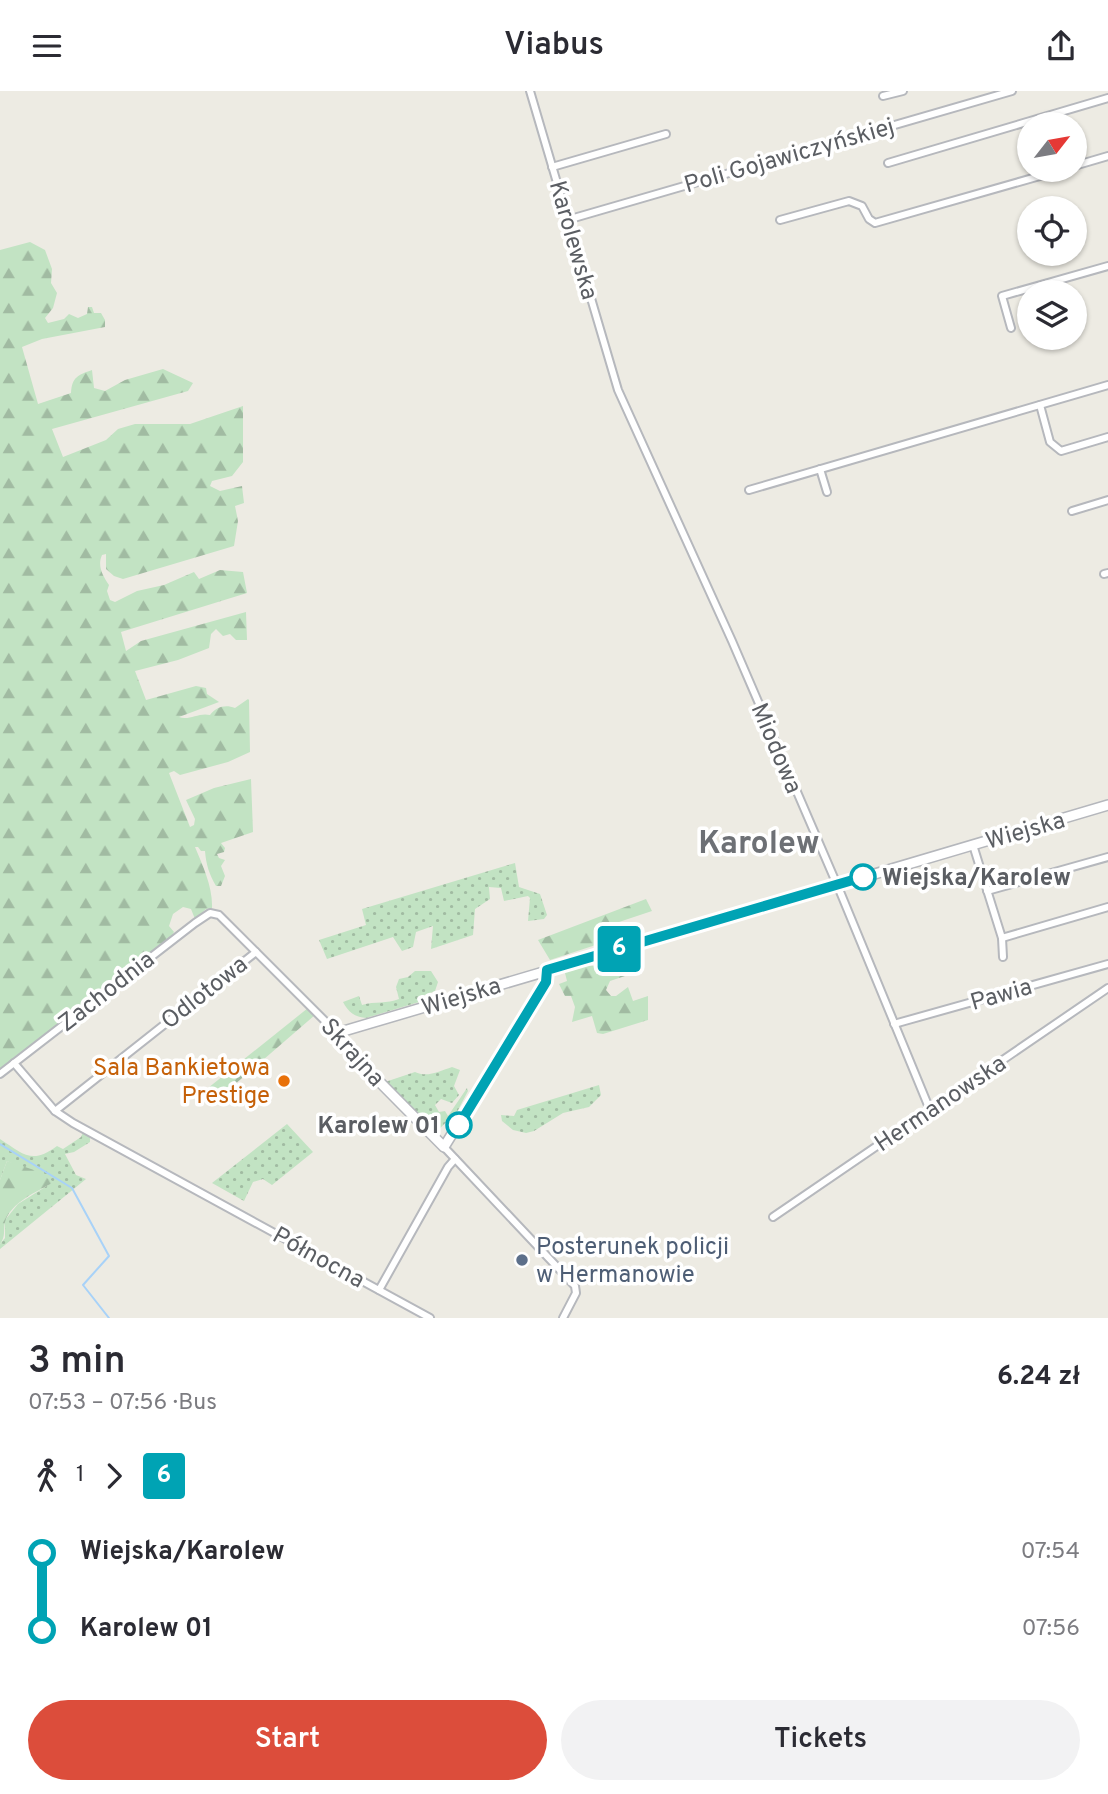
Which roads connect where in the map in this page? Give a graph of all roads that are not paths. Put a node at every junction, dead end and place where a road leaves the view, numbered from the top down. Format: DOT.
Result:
graph roads {
  1 [pos="530,91"];
  2 [pos="903,91"];
  3 [pos="1012,91"];
  4 [pos="884,96"];
  5 [pos="1108,98"];
  6 [pos="666,134"];
  7 [pos="1108,156"];
  8 [pos="1087,162"];
  9 [pos="888,163"];
  10 [pos="552,167"];
  11 [pos="1019,182"];
  12 [pos="567,220"];
  13 [pos="780,220"];
  14 [pos="1108,266"];
  15 [pos="1011,328"];
  16 [pos="1108,385"];
  17 [pos="618,390"];
  18 [pos="1040,405"];
  19 [pos="1108,437"];
  20 [pos="820,469"];
  21 [pos="749,490"];
  22 [pos="827,492"];
  23 [pos="1108,500"];
  24 [pos="1072,511"];
  25 [pos="1108,805"];
  26 [pos="973,845"];
  27 [pos="1108,857"];
  28 [pos="837,885"];
  29 [pos="987,891"];
  30 [pos="1108,907"];
  31 [pos="214,913"];
  32 [pos="1002,938"];
  33 [pos="256,952"];
  34 [pos="1003,957"];
  35 [pos="1108,964"];
  36 [pos="547,970"];
  37 [pos="1108,988"];
  38 [pos="894,1024"];
  39 [pos="337,1033"];
  40 [pos="14,1063"];
  41 [pos="0,1074"];
  42 [pos="930,1110"];
  43 [pos="55,1111"];
  44 [pos="443,1147"];
  45 [pos="455,1159"];
  46 [pos="773,1217"];
  47 [pos="379,1290"];
  48 [pos="430,1318"];
  49 [pos="563,1318"];
  1 -- 10 [label="street, Karolewska"];
  2 -- 4 [label="street"];
  3 -- 12 [label="street, Poli Gojawiczyńskiej"];
  5 -- 9 [label="street"];
  6 -- 10 [label="street"];
  7 -- 8 [label="street"];
  10 -- 12 [label="street, Karolewska"];
  11 -- 13 [label="street"];
  12 -- 17 [label="street, Karolewska"];
  14 -- 15 [label="street"];
  16 -- 18 [label="street"];
  17 -- 28 [label="street, Miodowa"];
  18 -- 19 [label="street"];
  18 -- 20 [label="street"];
  20 -- 21 [label="street"];
  20 -- 22 [label="street"];
  23 -- 24 [label="street"];
  25 -- 26 [label="street, Wiejska"];
  26 -- 28 [label="street, Wiejska"];
  26 -- 29 [label="street"];
  27 -- 29 [label="street"];
  28 -- 36 [label="street, Wiejska"];
  28 -- 38 [label="street, Miodowa"];
  29 -- 32 [label="street"];
  30 -- 32 [label="street"];
  31 -- 33 [label="street, Skrajna"];
  31 -- 40 [label="street, Zachodnia"];
  32 -- 34 [label="street"];
  33 -- 39 [label="street, Skrajna"];
  33 -- 43 [label="street, Odlotowa"];
  35 -- 38 [label="street, Pawia"];
  36 -- 39 [label="street, Wiejska"];
  36 -- 44 [label="street"];
  37 -- 42 [label="street, Hermanowska"];
  38 -- 42 [label="street, Miodowa"];
  39 -- 44 [label="street, Skrajna"];
  40 -- 41 [label="street, Zachodnia"];
  40 -- 43 [label="street"];
  42 -- 46 [label="street, Hermanowska"];
  43 -- 47 [label="street, Północna"];
  44 -- 45 [label="street, Skrajna"];
  45 -- 47 [label="street"];
  45 -- 49 [label="street, Skrajna"];
  47 -- 48 [label="street, Północna"];
}
